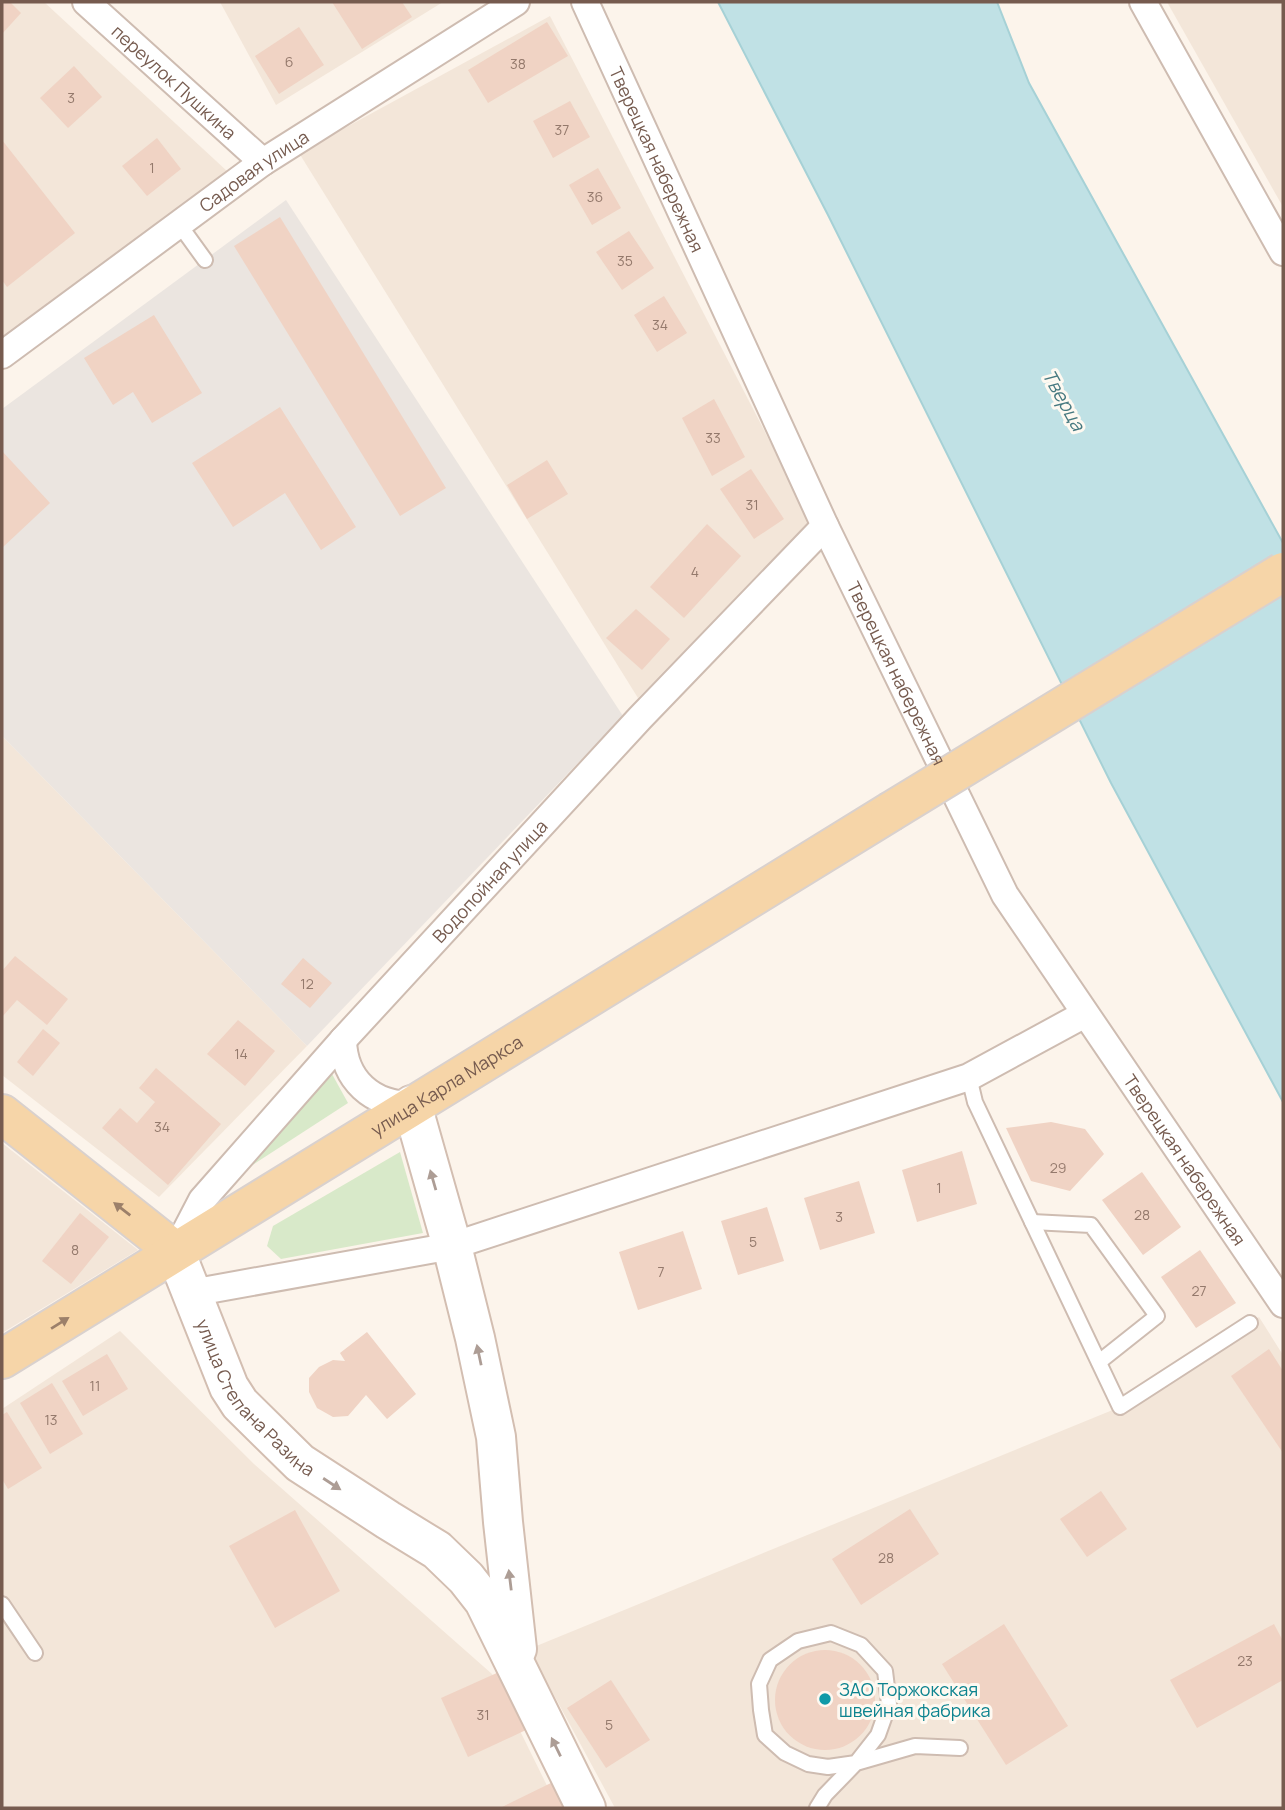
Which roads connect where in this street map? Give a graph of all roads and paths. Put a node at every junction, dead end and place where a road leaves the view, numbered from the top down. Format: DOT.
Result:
graph roads {
  1 [pos="86,2"];
  2 [pos="516,2"];
  3 [pos="585,2"];
  4 [pos="1143,2"];
  5 [pos="263,162"];
  6 [pos="179,224"];
  7 [pos="1283,252"];
  8 [pos="205,260"];
  9 [pos="2,355"];
  10 [pos="825,526"];
  11 [pos="1283,572"];
  12 [pos="1085,1014"];
  13 [pos="343,1040"];
  14 [pos="969,1077"];
  15 [pos="411,1105"];
  16 [pos="2,1114"];
  17 [pos="1032,1222"];
  18 [pos="452,1246"];
  19 [pos="176,1251"];
  20 [pos="191,1293"];
  21 [pos="1283,1304"];
  22 [pos="1250,1323"];
  23 [pos="2,1359"];
  24 [pos="1099,1362"];
  25 [pos="2,1604"];
  26 [pos="35,1653"];
  27 [pos="520,1672"];
  28 [pos="960,1748"];
  29 [pos="856,1763"];
  30 [pos="586,1808"];
  31 [pos="817,1808"];
  1 -- 5 [label="street, переулок Пушкина"];
  2 -- 5 [label="street, Садовая улица"];
  3 -- 10 [label="street, Тверецкая набережная"];
  4 -- 7 [label="street"];
  5 -- 6 [label="street, Садовая улица"];
  6 -- 8 [label="lane"];
  6 -- 9 [label="street, Садовая улица"];
  10 -- 12 [label="street, Тверецкая набережная"];
  10 -- 13 [label="street, Водопойная улица"];
  11 -- 15 [label="main road, улица Карла Маркса, bridge"];
  12 -- 14 [label="street"];
  12 -- 21 [label="street, Тверецкая набережная"];
  13 -- 15 [label="street"];
  13 -- 19 [label="street, Водопойная улица"];
  14 -- 17 [label="lane"];
  14 -- 18 [label="street"];
  18 -- 15 [label="street, улица Степана Разина, one-way"];
  15 -- 19 [label="main road, улица Карла Маркса"];
  19 -- 16 [label="main road, one-way"];
  17 -- 24 [label="lane"];
  17 -- 24 [label="lane"];
  18 -- 20 [label="street"];
  27 -- 18 [label="street, улица Степана Разина, one-way"];
  19 -- 20 [label="street, улица Степана Разина"];
  23 -- 19 [label="main road, улица Карла Маркса, one-way"];
  20 -- 27 [label="street, улица Степана Разина, one-way"];
  22 -- 24 [label="lane"];
  25 -- 26 [label="lane"];
  30 -- 27 [label="street, улица Степана Разина, one-way"];
  28 -- 29 [label="lane"];
  29 -- 29 [label="lane"];
  29 -- 31 [label="lane"];
}
